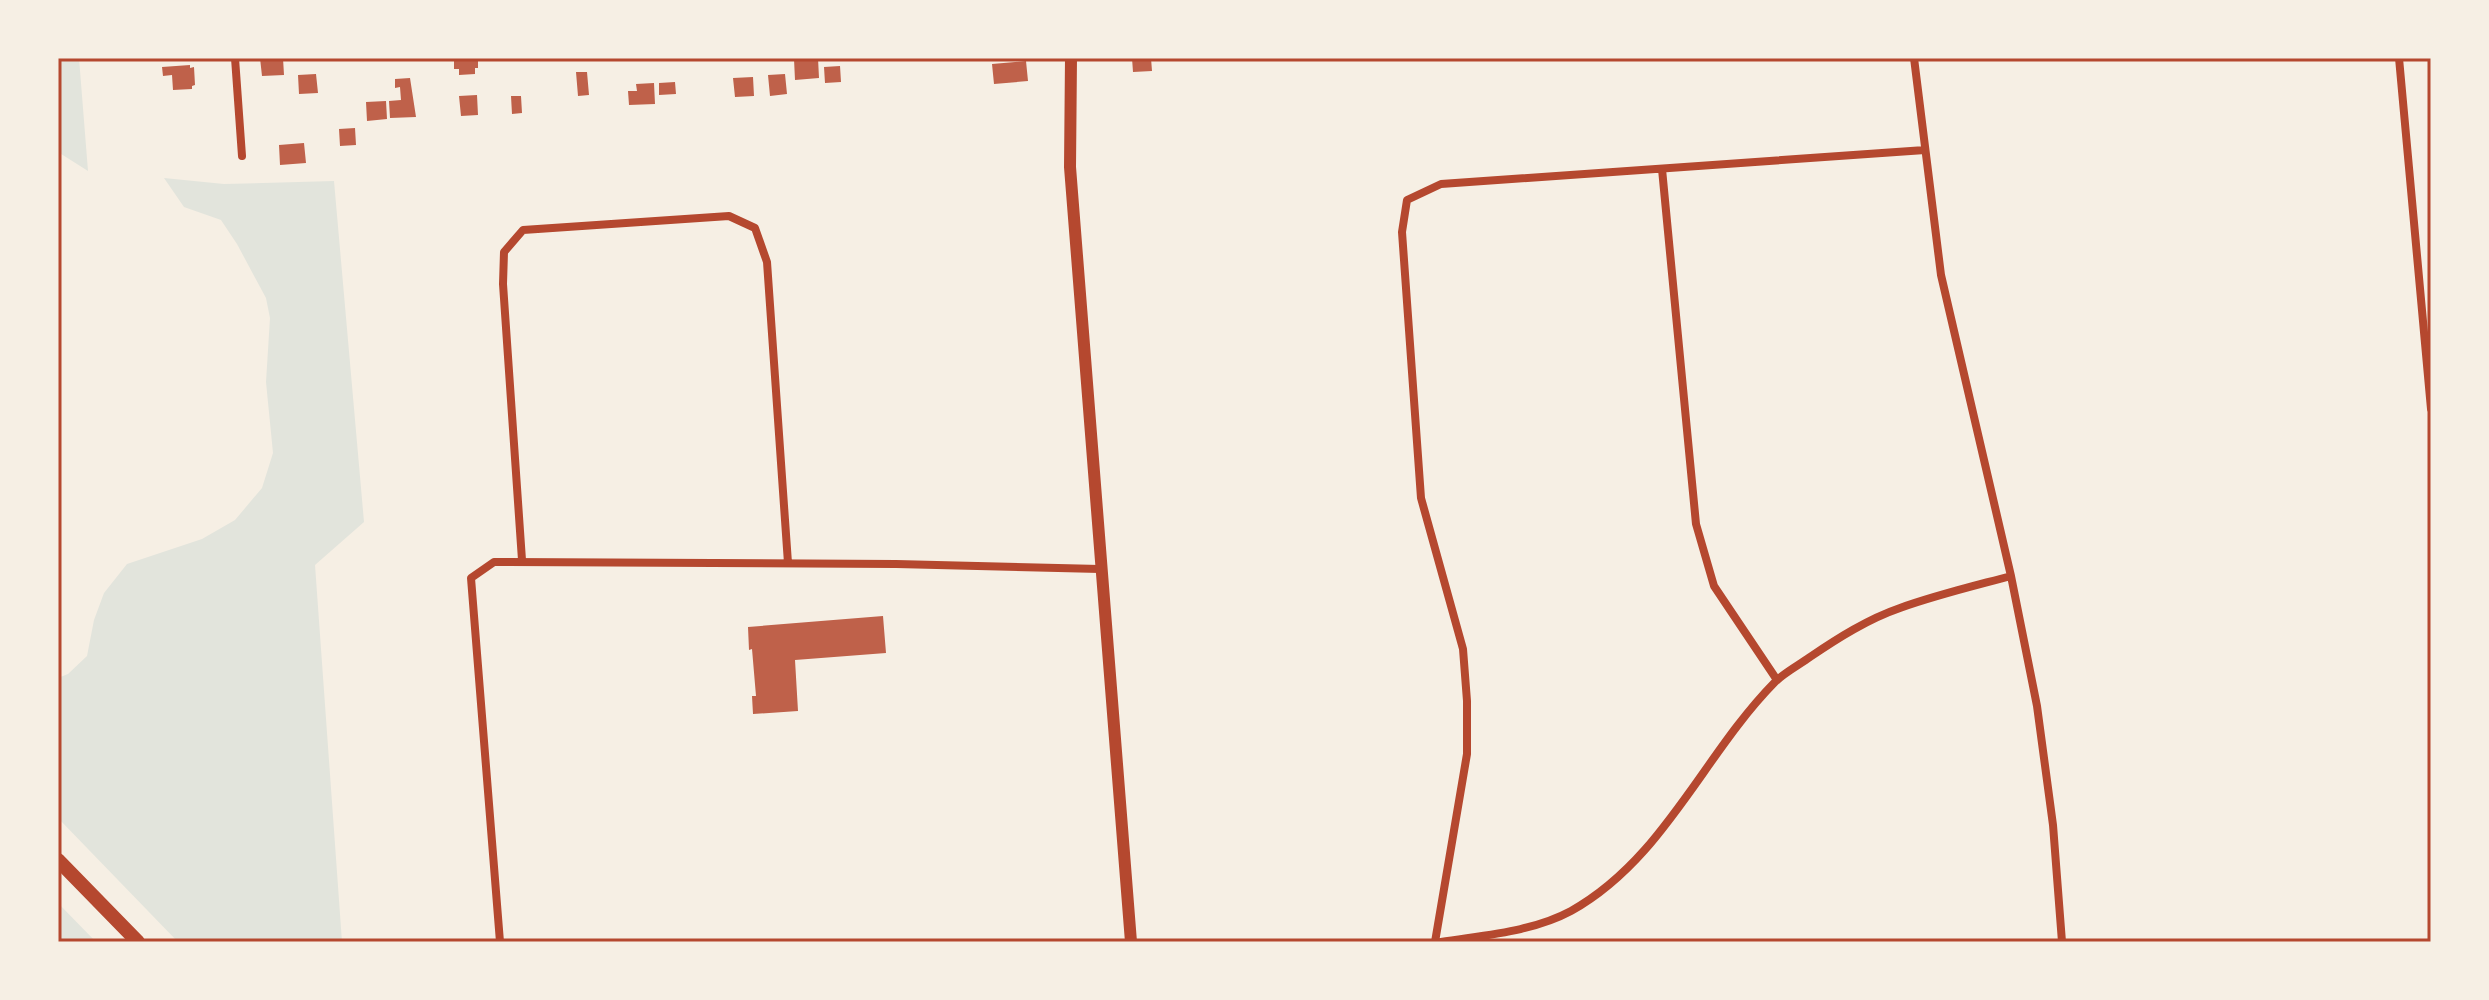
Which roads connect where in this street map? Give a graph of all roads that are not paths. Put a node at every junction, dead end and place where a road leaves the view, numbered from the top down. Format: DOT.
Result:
graph roads {
  1 [pos="235,58"];
  2 [pos="1071,58"];
  3 [pos="1914,58"];
  4 [pos="2399,58"];
  5 [pos="1925,150"];
  6 [pos="242,156"];
  7 [pos="1662,169"];
  8 [pos="2431,409"];
  9 [pos="522,560"];
  10 [pos="788,563"];
  11 [pos="1100,569"];
  12 [pos="2011,576"];
  13 [pos="1777,680"];
  14 [pos="58,860"];
  15 [pos="138,942"];
  16 [pos="500,942"];
  17 [pos="1131,942"];
  18 [pos="1435,942"];
  19 [pos="1441,942"];
  20 [pos="2062,942"];
  1 -- 6 [label="street"];
  2 -- 11 [label="main road"];
  3 -- 5 [label="street"];
  4 -- 8 [label="street"];
  5 -- 7 [label="street"];
  5 -- 12 [label="street"];
  7 -- 13 [label="street"];
  7 -- 18 [label="street"];
  9 -- 10 [label="street"];
  9 -- 10 [label="street"];
  9 -- 16 [label="street"];
  10 -- 11 [label="street"];
  11 -- 17 [label="main road"];
  12 -- 13 [label="street"];
  12 -- 20 [label="street"];
  13 -- 19 [label="street"];
  14 -- 15 [label="highway"];
}
